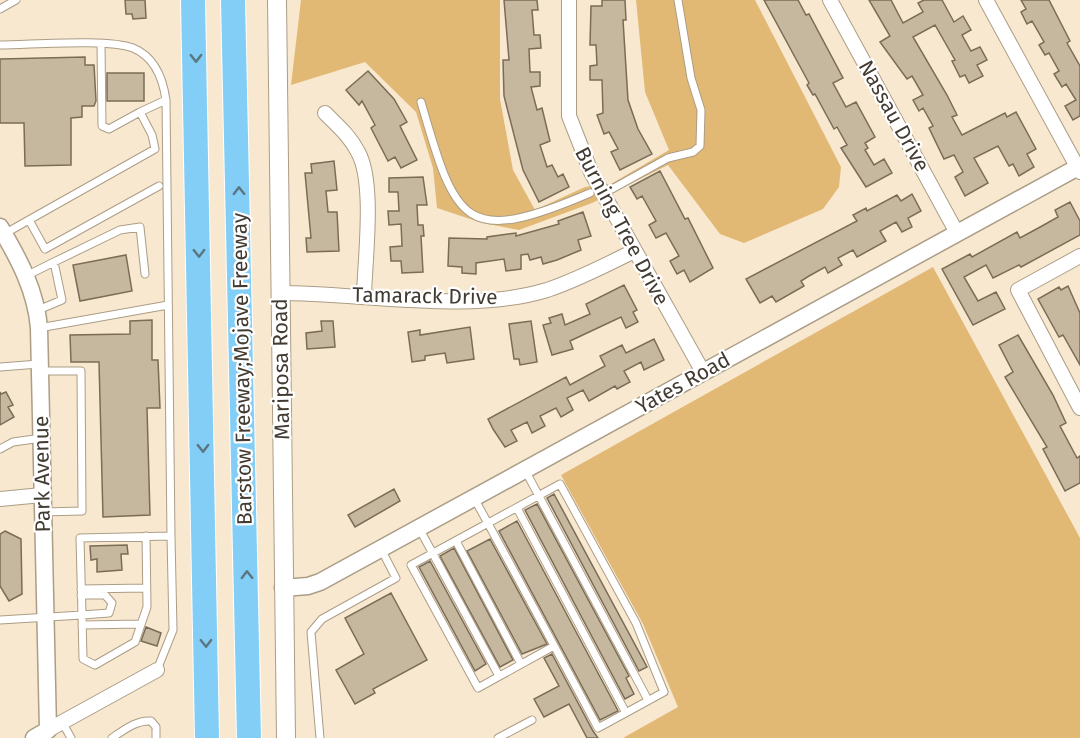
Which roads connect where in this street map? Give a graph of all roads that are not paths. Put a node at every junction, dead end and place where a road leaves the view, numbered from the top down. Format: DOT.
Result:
graph roads {
  1 [pos="16,0"];
  2 [pos="193,0"];
  3 [pos="277,0"];
  4 [pos="569,0"];
  5 [pos="678,0"];
  6 [pos="830,0"];
  7 [pos="986,0"];
  8 [pos="235,8"];
  9 [pos="0,9"];
  10 [pos="101,44"];
  11 [pos="0,45"];
  12 [pos="166,100"];
  13 [pos="420,102"];
  14 [pos="140,112"];
  15 [pos="325,113"];
  16 [pos="1079,168"];
  17 [pos="159,186"];
  18 [pos="612,189"];
  19 [pos="590,193"];
  20 [pos="29,220"];
  21 [pos="1,232"];
  22 [pos="957,233"];
  23 [pos="634,251"];
  24 [pos="1080,256"];
  25 [pos="54,262"];
  26 [pos="145,274"];
  27 [pos="26,276"];
  28 [pos="279,293"];
  29 [pos="364,295"];
  30 [pos="168,305"];
  31 [pos="38,310"];
  32 [pos="39,328"];
  33 [pos="0,367"];
  34 [pos="40,368"];
  35 [pos="703,372"];
  36 [pos="1080,408"];
  37 [pos="42,438"];
  38 [pos="0,449"];
  39 [pos="525,469"];
  40 [pos="42,495"];
  41 [pos="539,496"];
  42 [pos="474,498"];
  43 [pos="0,499"];
  44 [pos="517,508"];
  45 [pos="43,512"];
  46 [pos="488,523"];
  47 [pos="419,528"];
  48 [pos="146,536"];
  49 [pos="171,536"];
  50 [pos="456,541"];
  51 [pos="381,549"];
  52 [pos="433,553"];
  53 [pos="146,588"];
  54 [pos="283,588"];
  55 [pos="81,592"];
  56 [pos="82,615"];
  57 [pos="45,616"];
  58 [pos="0,620"];
  59 [pos="141,624"];
  60 [pos="82,626"];
  61 [pos="554,646"];
  62 [pos="521,664"];
  63 [pos="157,670"];
  64 [pos="499,676"];
  65 [pos="648,700"];
  66 [pos="626,713"];
  67 [pos="532,720"];
  68 [pos="48,730"];
  69 [pos="71,738"];
  70 [pos="112,738"];
  71 [pos="156,738"];
  72 [pos="207,738"];
  73 [pos="249,738"];
  74 [pos="286,738"];
  75 [pos="320,738"];
  76 [pos="498,738"];
  1 -- 9 [label="lane"];
  2 -- 72 [label="highway, Barstow Freeway;Mojave Freeway, one-way"];
  3 -- 28 [label="main road, Mariposa Road"];
  4 -- 23 [label="street, Burning Tree Drive"];
  5 -- 18 [label="lane"];
  6 -- 22 [label="street, Nassau Drive"];
  7 -- 16 [label="street"];
  73 -- 8 [label="highway, Barstow Freeway;Mojave Freeway, one-way"];
  10 -- 11 [label="lane"];
  10 -- 12 [label="lane"];
  10 -- 14 [label="lane"];
  12 -- 14 [label="lane"];
  12 -- 30 [label="lane"];
  13 -- 19 [label="lane"];
  14 -- 20 [label="lane"];
  15 -- 29 [label="street"];
  16 -- 22 [label="street, Yates Road"];
  17 -- 20 [label="lane"];
  20 -- 21 [label="lane"];
  21 -- 27 [label="street, Park Avenue"];
  22 -- 35 [label="street, Yates Road"];
  23 -- 29 [label="street, Tamarack Drive"];
  23 -- 35 [label="street, Burning Tree Drive"];
  24 -- 36 [label="street"];
  25 -- 26 [label="lane"];
  25 -- 27 [label="lane"];
  25 -- 31 [label="lane"];
  27 -- 31 [label="street, Park Avenue"];
  28 -- 29 [label="street, Tamarack Drive"];
  28 -- 54 [label="main road, Mariposa Road"];
  30 -- 32 [label="lane"];
  30 -- 49 [label="lane"];
  31 -- 32 [label="street, Park Avenue"];
  32 -- 34 [label="street, Park Avenue"];
  33 -- 34 [label="lane"];
  34 -- 37 [label="street, Park Avenue"];
  34 -- 45 [label="lane"];
  35 -- 39 [label="street, Yates Road"];
  37 -- 38 [label="lane"];
  37 -- 40 [label="street, Park Avenue"];
  39 -- 41 [label="lane"];
  39 -- 42 [label="street, Yates Road"];
  40 -- 43 [label="street"];
  40 -- 45 [label="street, Park Avenue"];
  41 -- 44 [label="lane"];
  41 -- 65 [label="lane"];
  41 -- 65 [label="lane"];
  42 -- 46 [label="lane"];
  42 -- 47 [label="street, Yates Road"];
  44 -- 46 [label="lane"];
  44 -- 66 [label="lane"];
  45 -- 57 [label="street, Park Avenue"];
  46 -- 50 [label="lane"];
  46 -- 61 [label="lane"];
  47 -- 51 [label="street, Yates Road"];
  47 -- 52 [label="lane"];
  48 -- 49 [label="lane"];
  48 -- 53 [label="lane"];
  48 -- 55 [label="lane"];
  49 -- 63 [label="lane"];
  50 -- 52 [label="lane"];
  50 -- 62 [label="lane"];
  51 -- 54 [label="street, Yates Road"];
  51 -- 75 [label="lane"];
  52 -- 64 [label="lane"];
  52 -- 64 [label="lane"];
  53 -- 55 [label="lane"];
  53 -- 59 [label="lane"];
  54 -- 74 [label="main road, Mariposa Road"];
  55 -- 56 [label="lane"];
  55 -- 56 [label="lane"];
  56 -- 57 [label="lane"];
  56 -- 60 [label="lane"];
  57 -- 58 [label="lane"];
  57 -- 68 [label="street, Park Avenue"];
  59 -- 60 [label="lane"];
  59 -- 60 [label="lane"];
  61 -- 62 [label="lane"];
  61 -- 66 [label="lane"];
  62 -- 64 [label="lane"];
  63 -- 68 [label="street"];
  65 -- 66 [label="lane"];
  67 -- 76 [label="lane"];
  68 -- 69 [label="lane"];
  70 -- 71 [label="lane"];
}
